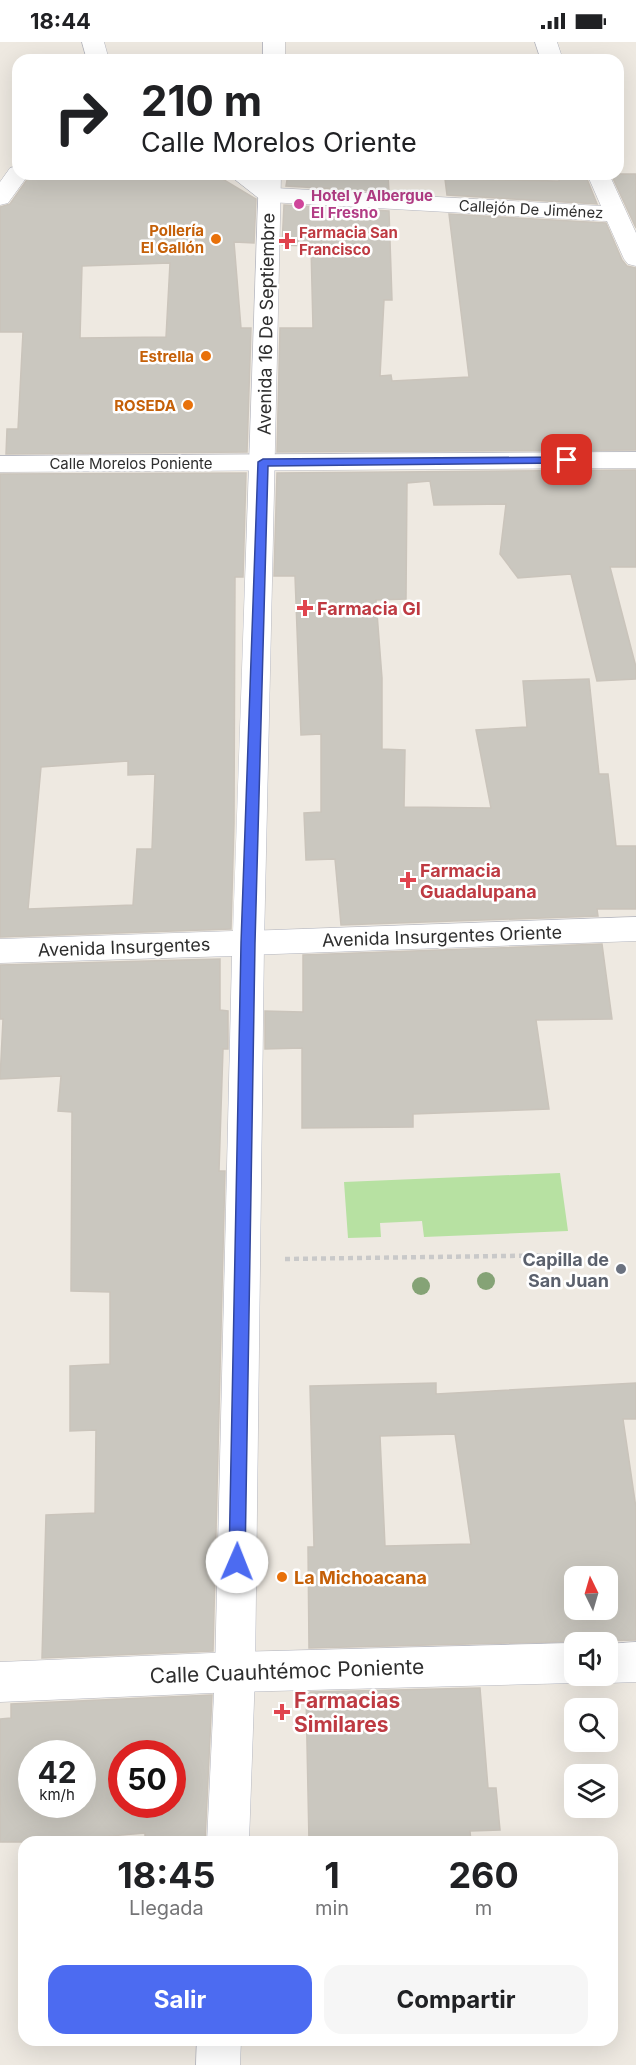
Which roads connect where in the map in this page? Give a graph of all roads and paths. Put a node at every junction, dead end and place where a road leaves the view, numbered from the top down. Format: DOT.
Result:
graph roads {
  1 [pos="13,180"];
  2 [pos="601,180"];
  3 [pos="269,184"];
  4 [pos="0,198"];
  5 [pos="615,214"];
  6 [pos="636,259"];
  7 [pos="636,460"];
  8 [pos="263,462"];
  9 [pos="0,464"];
  10 [pos="636,929"];
  11 [pos="248,943"];
  12 [pos="0,951"];
  13 [pos="573,1255"];
  14 [pos="243,1259"];
  15 [pos="636,1662"];
  16 [pos="564,1663"];
  17 [pos="618,1663"];
  18 [pos="235,1672"];
  19 [pos="0,1682"];
  20 [pos="228,1836"];
  21 [pos="219,2046"];
  22 [pos="218,2065"];
  1 -- 4 [label="street"];
  2 -- 5 [label="street"];
  3 -- 5 [label="street, Callejón De Jiménez"];
  3 -- 8 [label="street, Avenida 16 De Septiembre"];
  5 -- 6 [label="street"];
  7 -- 8 [label="street, Calle Morelos Poniente"];
  8 -- 9 [label="street, Calle Morelos Poniente"];
  8 -- 11 [label="street, Avenida 16 De Septiembre"];
  10 -- 11 [label="street, Avenida Insurgentes Oriente"];
  11 -- 12 [label="street, Avenida Insurgentes"];
  11 -- 14 [label="street, Avenida 16 De Septiembre"];
  13 -- 14 [label="path"];
  14 -- 18 [label="street, Avenida 16 De Septiembre"];
  15 -- 17 [label="street"];
  16 -- 18 [label="street, Calle Cuauhtémoc Poniente"];
  18 -- 19 [label="street, Calle Cuauhtémoc Poniente"];
  18 -- 20 [label="street, Avenida 16 De Septiembre"];
  21 -- 22 [label="street"];
}
